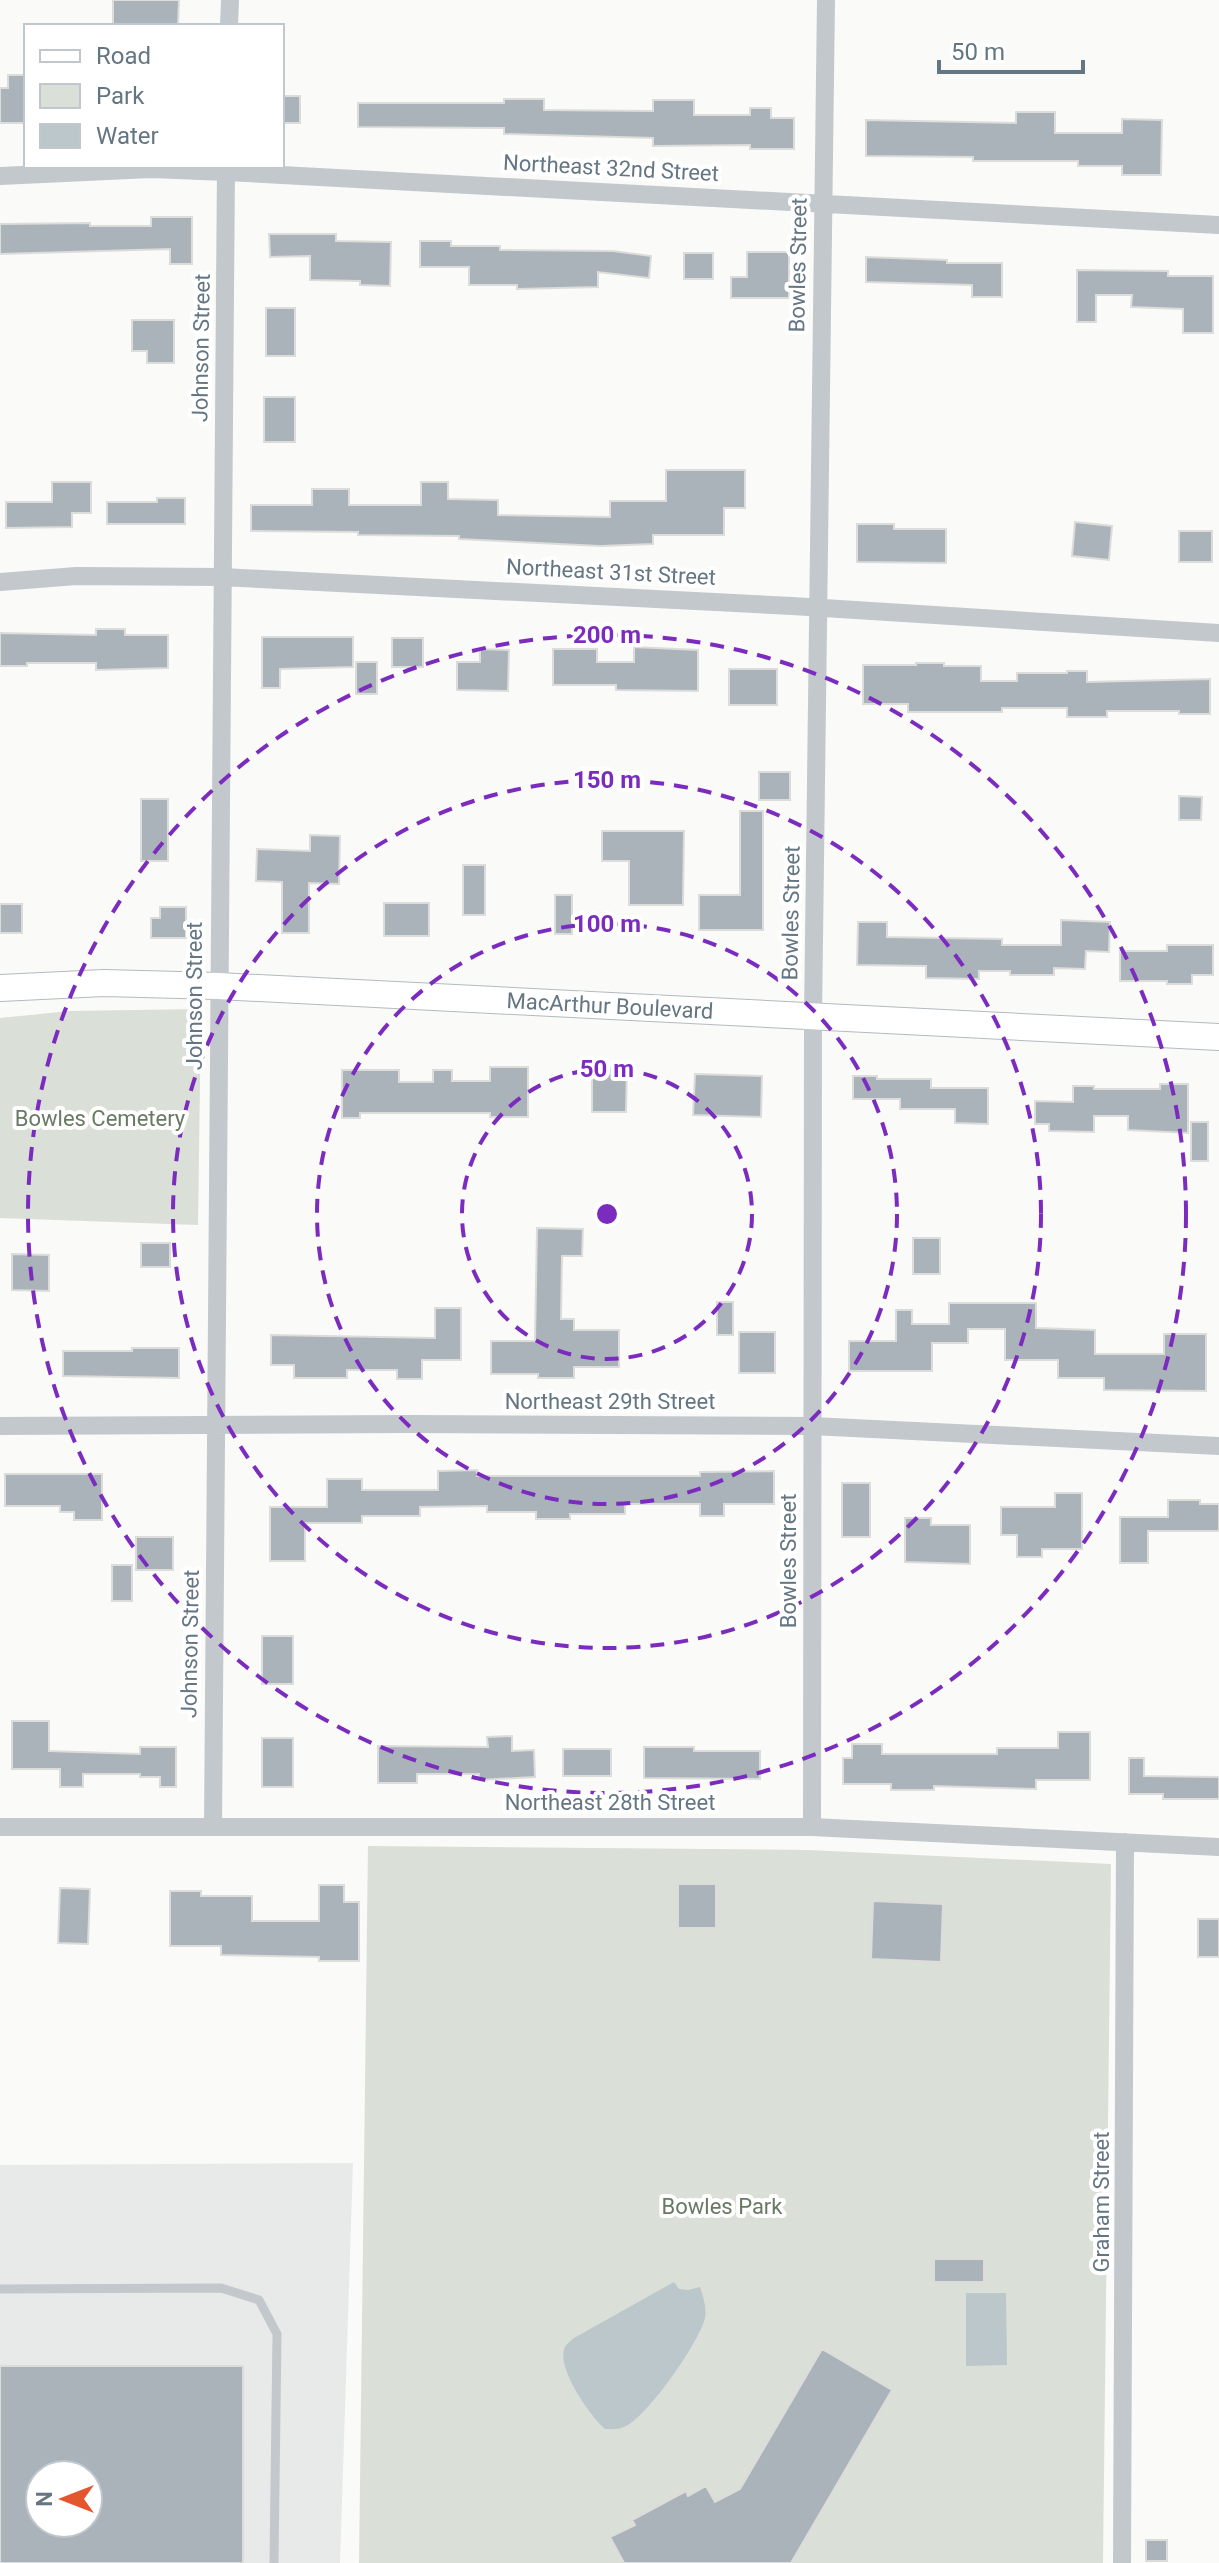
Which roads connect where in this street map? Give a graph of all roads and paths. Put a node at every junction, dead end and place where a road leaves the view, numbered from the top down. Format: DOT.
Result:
graph roads {
  1 [pos="230,0"];
  2 [pos="826,0"];
  3 [pos="229,24"];
  4 [pos="226,169"];
  5 [pos="0,176"];
  6 [pos="823,203"];
  7 [pos="1219,225"];
  8 [pos="222,577"];
  9 [pos="0,582"];
  10 [pos="819,609"];
  11 [pos="1219,633"];
  12 [pos="218,986"];
  13 [pos="0,988"];
  14 [pos="813,1017"];
  15 [pos="1219,1037"];
  16 [pos="216,1425"];
  17 [pos="0,1426"];
  18 [pos="812,1426"];
  19 [pos="1219,1446"];
  20 [pos="0,1827"];
  21 [pos="213,1827"];
  22 [pos="812,1827"];
  23 [pos="1125,1842"];
  24 [pos="1219,1847"];
  25 [pos="0,2289"];
  26 [pos="274,2563"];
  27 [pos="1122,2563"];
  1 -- 3 [label="street"];
  2 -- 6 [label="street, Bowles Street"];
  4 -- 5 [label="street, Northeast 32nd Street"];
  4 -- 6 [label="street, Northeast 32nd Street"];
  4 -- 8 [label="street, Johnson Street"];
  6 -- 7 [label="street, Northeast 32nd Street"];
  6 -- 10 [label="street, Bowles Street"];
  8 -- 9 [label="street, Northeast 31st Street"];
  8 -- 10 [label="street, Northeast 31st Street"];
  8 -- 12 [label="street, Johnson Street"];
  10 -- 11 [label="street, Northeast 31st Street"];
  10 -- 14 [label="street, Bowles Street"];
  12 -- 13 [label="main road, MacArthur Boulevard"];
  12 -- 14 [label="main road, MacArthur Boulevard"];
  12 -- 16 [label="street, Johnson Street"];
  14 -- 15 [label="main road, MacArthur Boulevard"];
  14 -- 18 [label="street, Bowles Street"];
  16 -- 17 [label="street, Northeast 29th Street"];
  16 -- 18 [label="street, Northeast 29th Street"];
  16 -- 21 [label="street, Johnson Street"];
  18 -- 19 [label="street, Northeast 29th Street"];
  18 -- 22 [label="street, Bowles Street"];
  20 -- 21 [label="street, Northeast 28th Street"];
  21 -- 22 [label="street, Northeast 28th Street"];
  22 -- 23 [label="street, Northeast 28th Street"];
  23 -- 24 [label="street, Northeast 28th Street"];
  23 -- 27 [label="street, Graham Street"];
  25 -- 26 [label="lane"];
}
